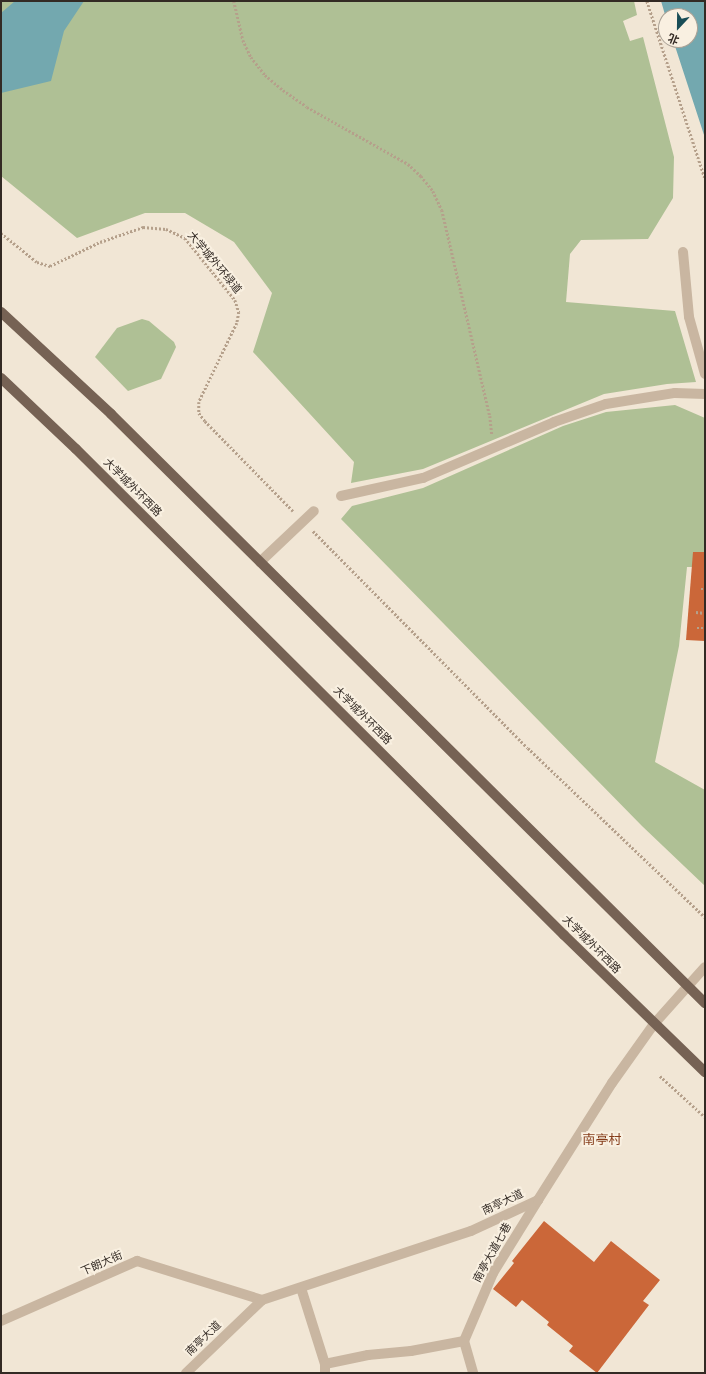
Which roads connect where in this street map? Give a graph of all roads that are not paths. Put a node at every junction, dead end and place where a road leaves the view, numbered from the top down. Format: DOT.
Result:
graph roads {
  1 [pos="683,252"];
  2 [pos="1,312"];
  3 [pos="705,374"];
  4 [pos="1,378"];
  5 [pos="705,394"];
  6 [pos="342,496"];
  7 [pos="314,511"];
  8 [pos="260,562"];
  9 [pos="705,967"];
  10 [pos="687,986"];
  11 [pos="705,1004"];
  12 [pos="654,1024"];
  13 [pos="705,1072"];
  14 [pos="538,1200"];
  15 [pos="301,1288"];
  16 [pos="262,1300"];
  17 [pos="1,1321"];
  18 [pos="464,1341"];
  19 [pos="325,1368"];
  20 [pos="186,1373"];
  21 [pos="473,1373"];
  1 -- 3 [label="street"];
  2 -- 8 [label="main road"];
  4 -- 12 [label="main road, 大学城外环西路"];
  5 -- 6 [label="street"];
  7 -- 8 [label="street"];
  8 -- 10 [label="main road"];
  9 -- 10 [label="street, 南亭大道"];
  10 -- 11 [label="main road"];
  10 -- 12 [label="street, 南亭大道"];
  12 -- 13 [label="main road, 大学城外环西路"];
  12 -- 14 [label="street, 南亭大道"];
  14 -- 15 [label="street, 南亭大道"];
  14 -- 18 [label="street, 南亭大道七巷"];
  15 -- 16 [label="street, 南亭大道"];
  15 -- 19 [label="street"];
  16 -- 17 [label="street, 下朗大街"];
  16 -- 20 [label="street, 南亭大道"];
  18 -- 19 [label="street"];
  18 -- 21 [label="street"];
}
